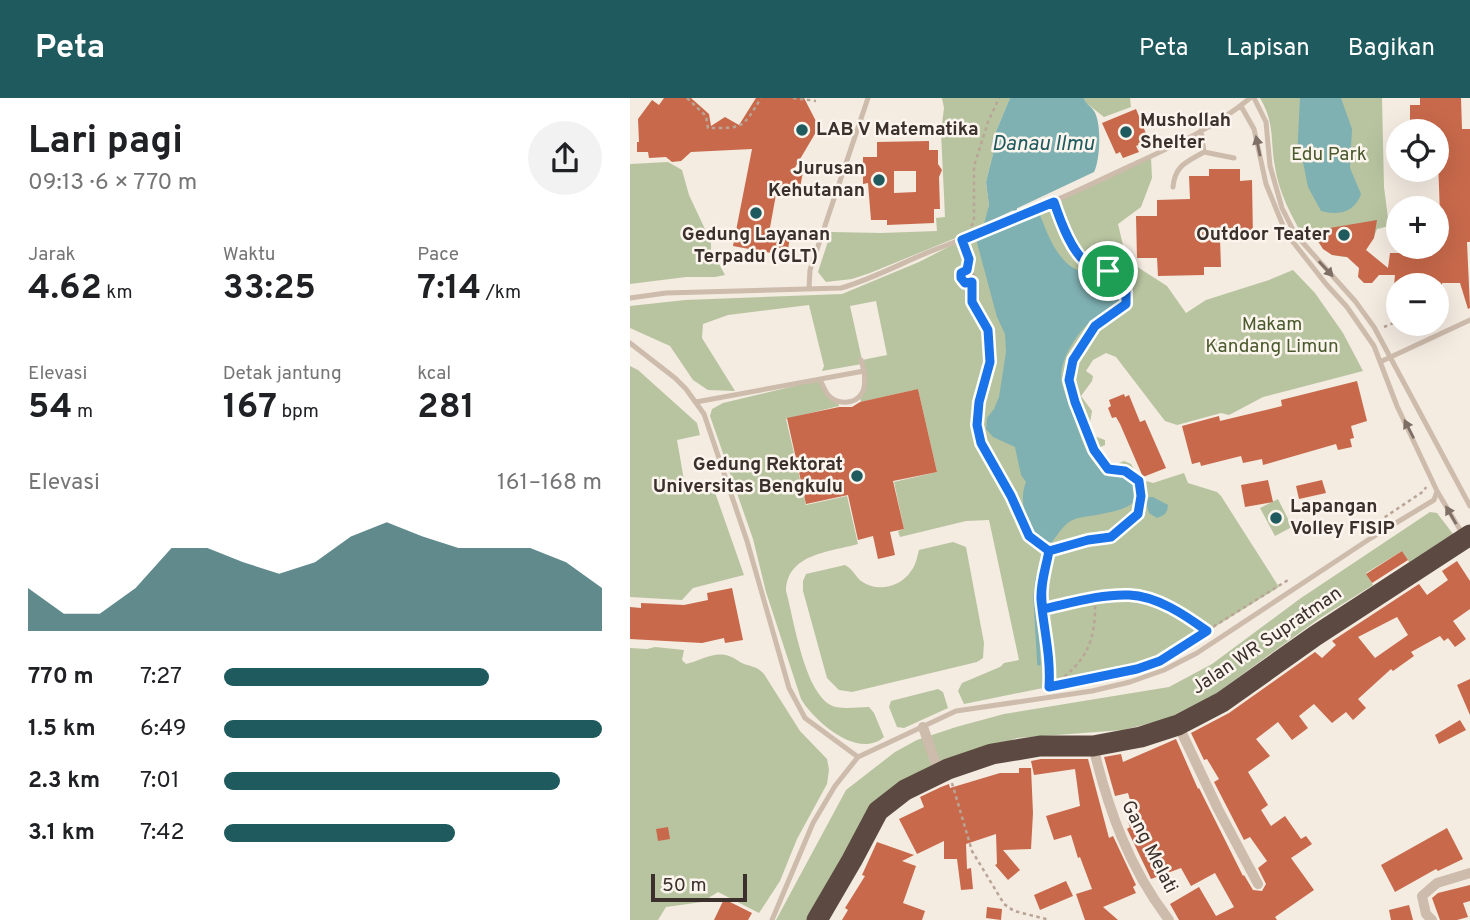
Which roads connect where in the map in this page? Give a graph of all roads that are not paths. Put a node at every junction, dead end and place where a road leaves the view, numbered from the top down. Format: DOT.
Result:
graph roads {
  1 [pos="868,98"];
  2 [pos="1252,98"];
  3 [pos="1241,106"];
  4 [pos="1201,130"];
  5 [pos="1204,152"];
  6 [pos="1234,158"];
  7 [pos="1173,187"];
  8 [pos="808,288"];
  9 [pos="630,298"];
  10 [pos="1470,320"];
  11 [pos="630,343"];
  12 [pos="1391,357"];
  13 [pos="861,360"];
  14 [pos="1380,362"];
  15 [pos="864,371"];
  16 [pos="820,380"];
  17 [pos="696,402"];
  18 [pos="1437,491"];
  19 [pos="1470,506"];
  20 [pos="1467,537"];
  21 [pos="1178,725"];
  22 [pos="923,727"];
  23 [pos="1093,746"];
  24 [pos="859,757"];
  25 [pos="944,771"];
  26 [pos="1470,873"];
  27 [pos="1258,884"];
  28 [pos="772,920"];
  29 [pos="817,920"];
  30 [pos="1169,920"];
  31 [pos="1432,920"];
  1 -- 8 [label="lane"];
  2 -- 3 [label="lane"];
  2 -- 12 [label="lane, one-way"];
  3 -- 4 [label="lane"];
  14 -- 3 [label="lane, one-way"];
  4 -- 5 [label="lane"];
  4 -- 8 [label="lane"];
  5 -- 6 [label="lane"];
  5 -- 7 [label="lane"];
  8 -- 9 [label="lane"];
  10 -- 12 [label="lane"];
  11 -- 17 [label="lane"];
  12 -- 14 [label="lane"];
  12 -- 19 [label="lane"];
  13 -- 15 [label="lane"];
  18 -- 14 [label="lane, one-way"];
  15 -- 16 [label="lane"];
  15 -- 16 [label="lane"];
  16 -- 17 [label="lane"];
  17 -- 24 [label="lane"];
  20 -- 18 [label="lane, one-way"];
  18 -- 22 [label="lane"];
  20 -- 21 [label="highway, Jalan WR Supratman"];
  21 -- 23 [label="highway, Jalan WR Supratman"];
  21 -- 27 [label="street"];
  22 -- 24 [label="lane"];
  22 -- 25 [label="street"];
  23 -- 25 [label="highway, Jalan WR Supratman"];
  23 -- 30 [label="street, Gang Melati"];
  24 -- 28 [label="lane"];
  25 -- 29 [label="highway, Jalan WR Supratman"];
  26 -- 31 [label="street"];
}
